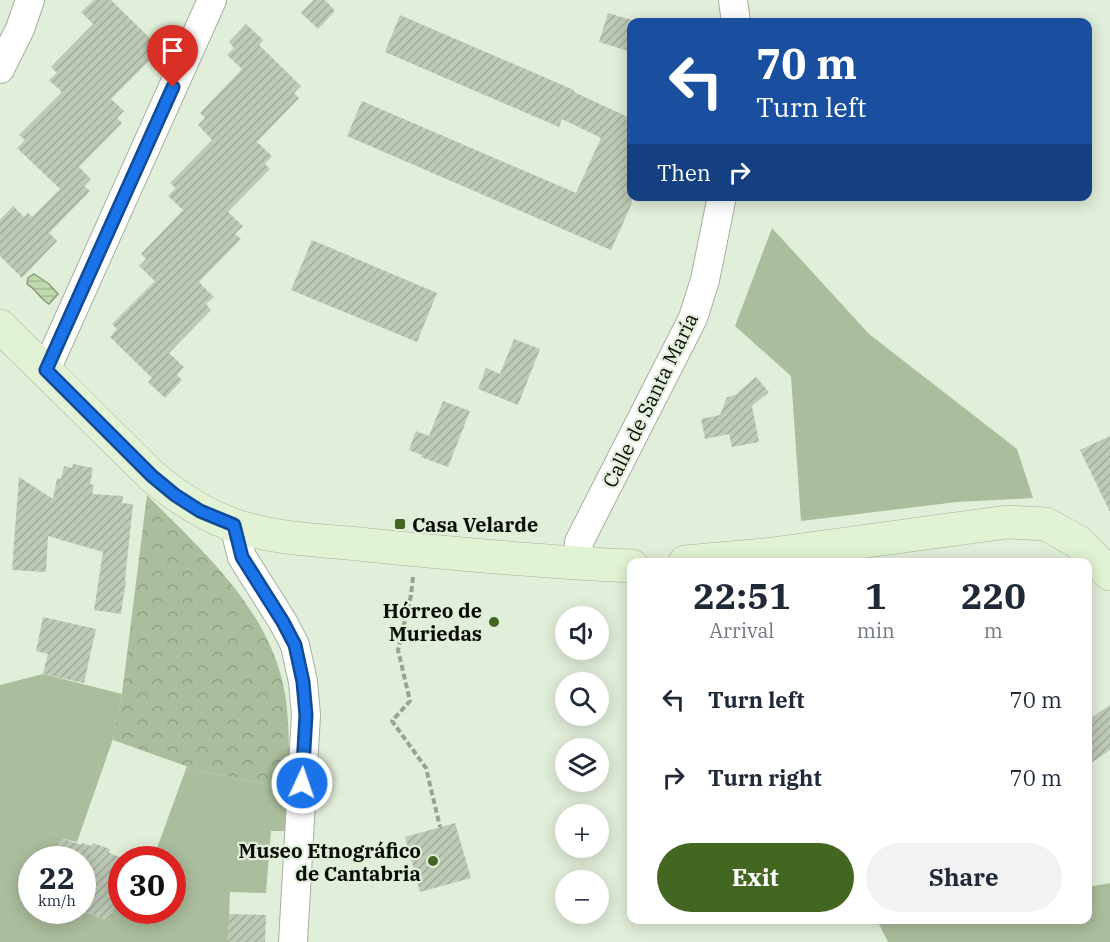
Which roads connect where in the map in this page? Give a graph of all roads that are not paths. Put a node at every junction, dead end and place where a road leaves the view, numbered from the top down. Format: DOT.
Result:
graph roads {
  1 [pos="30,0"];
  2 [pos="212,0"];
  3 [pos="733,0"];
  4 [pos="735,18"];
  5 [pos="0,69"];
  6 [pos="721,201"];
  7 [pos="0,326"];
  8 [pos="46,370"];
  9 [pos="234,525"];
  10 [pos="770,558"];
  11 [pos="577,564"];
  12 [pos="627,566"];
  13 [pos="1110,574"];
  14 [pos="293,942"];
  1 -- 5 [label="street"];
  2 -- 8 [label="street"];
  3 -- 4 [label="street"];
  6 -- 11 [label="street, Calle de Santa María"];
  7 -- 8 [label="street"];
  8 -- 9 [label="street"];
  9 -- 11 [label="street"];
  9 -- 14 [label="street"];
  10 -- 13 [label="street"];
  11 -- 12 [label="street"];
}
